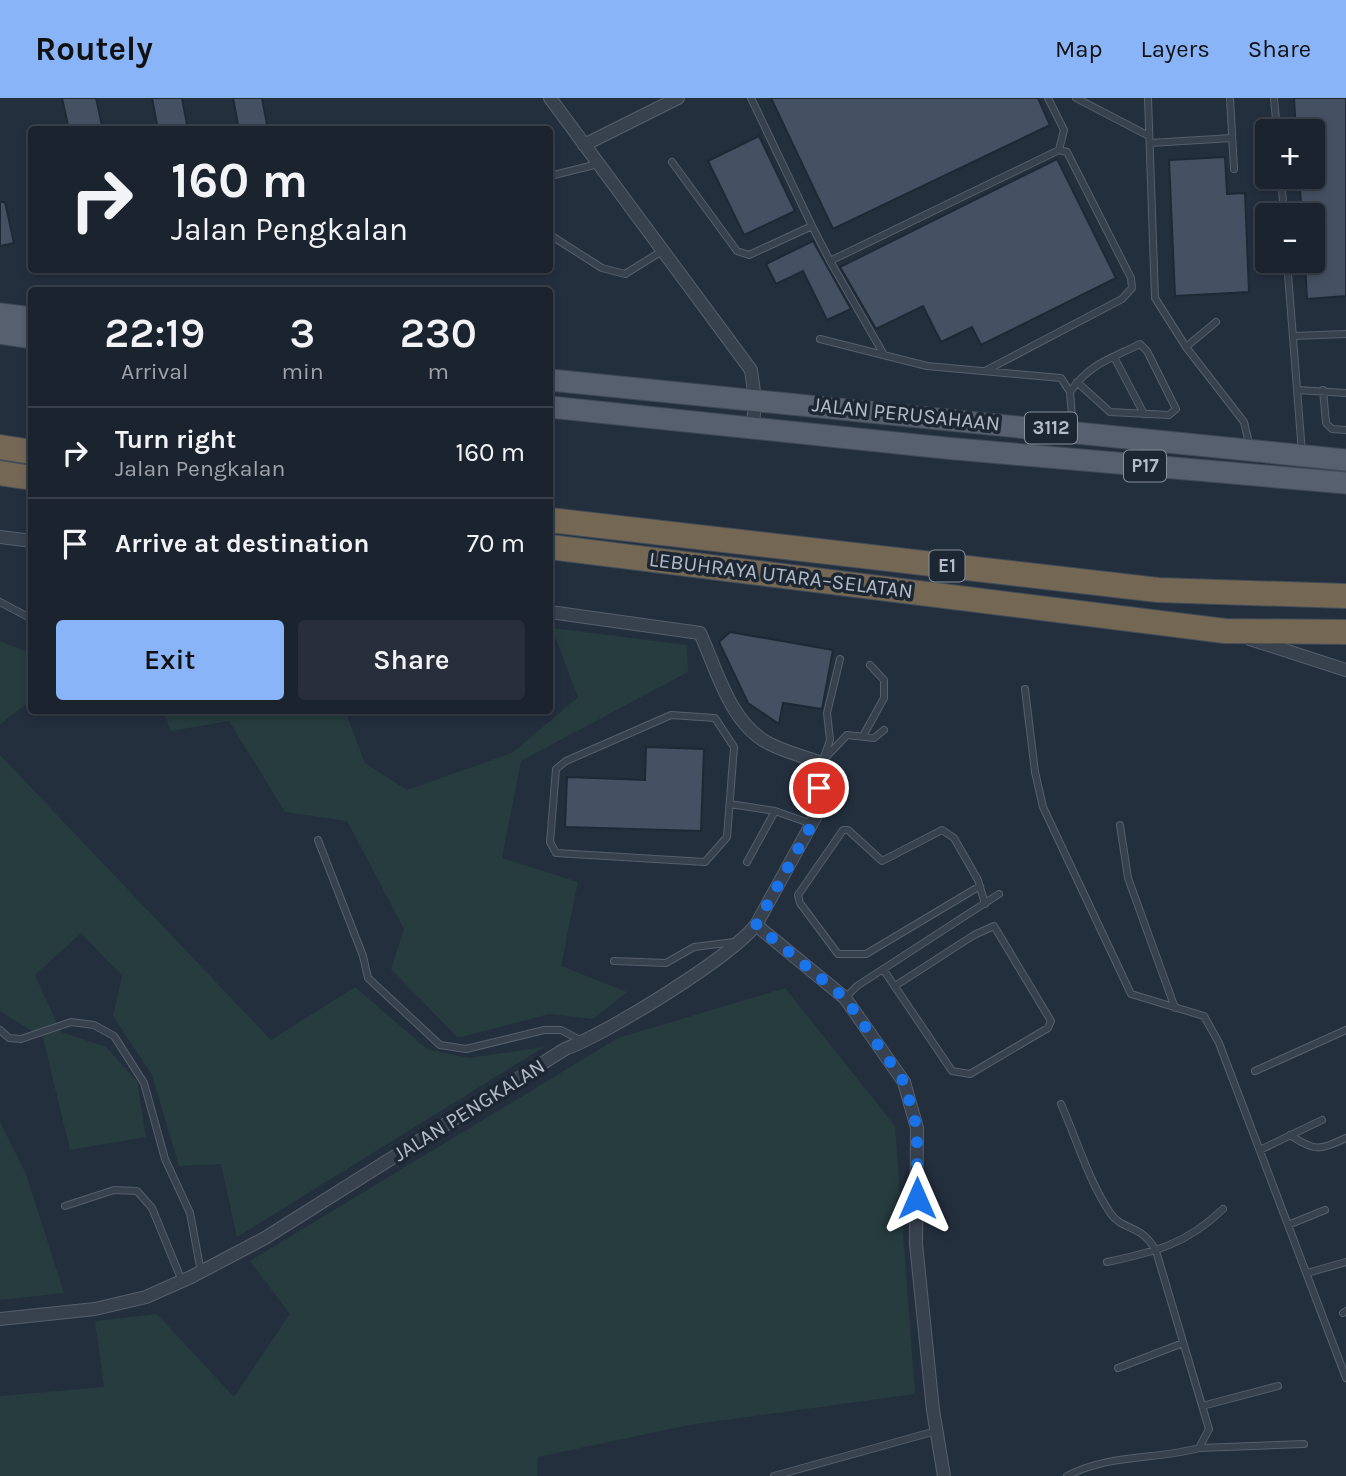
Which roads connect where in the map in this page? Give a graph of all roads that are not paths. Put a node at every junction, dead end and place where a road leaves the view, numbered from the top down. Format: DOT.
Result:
graph roads {
  1 [pos="550,98"];
  2 [pos="678,98"];
  3 [pos="751,98"];
  4 [pos="1048,98"];
  5 [pos="1076,98"];
  6 [pos="1149,98"];
  7 [pos="1230,98"];
  8 [pos="1275,98"];
  9 [pos="1276,119"];
  10 [pos="1232,138"];
  11 [pos="1149,140"];
  12 [pos="584,145"];
  13 [pos="1059,150"];
  14 [pos="672,162"];
  15 [pos="598,164"];
  16 [pos="1234,169"];
  17 [pos="553,175"];
  18 [pos="812,226"];
  19 [pos="553,237"];
  20 [pos="662,251"];
  21 [pos="830,261"];
  22 [pos="1288,273"];
  23 [pos="0,314"];
  24 [pos="28,318"];
  25 [pos="1216,322"];
  26 [pos="0,333"];
  27 [pos="1346,334"];
  28 [pos="1293,336"];
  29 [pos="28,337"];
  30 [pos="820,339"];
  31 [pos="1186,347"];
  32 [pos="883,353"];
  33 [pos="1114,357"];
  34 [pos="985,371"];
  35 [pos="553,380"];
  36 [pos="1077,382"];
  37 [pos="1298,390"];
  38 [pos="1323,390"];
  39 [pos="1070,392"];
  40 [pos="1346,393"];
  41 [pos="755,398"];
  42 [pos="553,407"];
  43 [pos="1144,414"];
  44 [pos="753,427"];
  45 [pos="1073,430"];
  46 [pos="1346,430"];
  47 [pos="0,447"];
  48 [pos="1250,450"];
  49 [pos="28,451"];
  50 [pos="1302,455"];
  51 [pos="1346,460"];
  52 [pos="0,473"];
  53 [pos="28,477"];
  54 [pos="1346,483"];
  55 [pos="553,520"];
  56 [pos="0,537"];
  57 [pos="28,540"];
  58 [pos="553,547"];
  59 [pos="1346,596"];
  60 [pos="0,602"];
  61 [pos="553,612"];
  62 [pos="28,617"];
  63 [pos="1225,631"];
  64 [pos="1346,632"];
  65 [pos="840,660"];
  66 [pos="870,666"];
  67 [pos="1346,670"];
  68 [pos="1025,690"];
  69 [pos="884,730"];
  70 [pos="863,736"];
  71 [pos="822,763"];
  72 [pos="730,804"];
  73 [pos="775,811"];
  74 [pos="812,824"];
  75 [pos="1121,825"];
  76 [pos="318,840"];
  77 [pos="747,862"];
  78 [pos="980,886"];
  79 [pos="999,894"];
  80 [pos="985,904"];
  81 [pos="756,925"];
  82 [pos="743,941"];
  83 [pos="614,961"];
  84 [pos="883,969"];
  85 [pos="895,986"];
  86 [pos="845,998"];
  87 [pos="1175,1008"];
  88 [pos="0,1030"];
  89 [pos="1346,1031"];
  90 [pos="583,1042"];
  91 [pos="1255,1071"];
  92 [pos="1061,1104"];
  93 [pos="1322,1120"];
  94 [pos="1290,1135"];
  95 [pos="1346,1138"];
  96 [pos="1260,1150"];
  97 [pos="65,1206"];
  98 [pos="1223,1209"];
  99 [pos="1325,1210"];
  100 [pos="1288,1225"];
  101 [pos="1156,1251"];
  102 [pos="1107,1262"];
  103 [pos="1346,1262"];
  104 [pos="201,1272"];
  105 [pos="1307,1273"];
  106 [pos="182,1281"];
  107 [pos="0,1319"];
  108 [pos="1183,1343"];
  109 [pos="1118,1368"];
  110 [pos="1344,1369"];
  111 [pos="1346,1378"];
  112 [pos="1278,1386"];
  113 [pos="1202,1406"];
  114 [pos="936,1431"];
  115 [pos="1304,1444"];
  116 [pos="1199,1448"];
  117 [pos="774,1476"];
  118 [pos="944,1476"];
  119 [pos="1067,1476"];
  1 -- 12 [label="street"];
  2 -- 12 [label="street"];
  3 -- 18 [label="lane"];
  4 -- 13 [label="lane"];
  5 -- 11 [label="lane"];
  6 -- 11 [label="lane"];
  7 -- 10 [label="lane"];
  8 -- 9 [label="lane"];
  10 -- 11 [label="lane"];
  10 -- 16 [label="lane"];
  11 -- 31 [label="lane"];
  12 -- 15 [label="street"];
  13 -- 21 [label="lane"];
  13 -- 34 [label="lane"];
  14 -- 18 [label="lane"];
  15 -- 17 [label="lane"];
  15 -- 20 [label="street"];
  18 -- 21 [label="lane"];
  19 -- 20 [label="lane"];
  20 -- 41 [label="street"];
  21 -- 32 [label="lane"];
  22 -- 28 [label="lane"];
  23 -- 24 [label="main road"];
  25 -- 31 [label="lane"];
  26 -- 29 [label="main road"];
  27 -- 28 [label="lane"];
  28 -- 37 [label="lane"];
  30 -- 32 [label="lane"];
  31 -- 48 [label="lane"];
  32 -- 34 [label="lane"];
  33 -- 36 [label="lane"];
  33 -- 43 [label="lane"];
  33 -- 43 [label="lane"];
  34 -- 39 [label="lane"];
  35 -- 41 [label="main road, JALAN PERUSAHAAN / 3112"];
  36 -- 39 [label="lane"];
  36 -- 43 [label="lane"];
  37 -- 38 [label="lane"];
  37 -- 50 [label="lane"];
  38 -- 40 [label="lane"];
  38 -- 46 [label="lane"];
  39 -- 45 [label="lane"];
  41 -- 44 [label="street"];
  41 -- 45 [label="main road, JALAN PERUSAHAAN / 3112"];
  42 -- 44 [label="main road, JALAN PERUSAHAAN / P17"];
  44 -- 54 [label="main road, JALAN PERUSAHAAN / P17"];
  45 -- 48 [label="main road, JALAN PERUSAHAAN / 3112"];
  47 -- 49 [label="highway"];
  48 -- 50 [label="main road, JALAN PERUSAHAAN / 3112"];
  50 -- 51 [label="main road, JALAN PERUSAHAAN / 3112"];
  52 -- 53 [label="highway"];
  55 -- 59 [label="highway, LEBUHRAYA UTARA–SELATAN / E1"];
  56 -- 57 [label="street"];
  58 -- 63 [label="highway, LEBUHRAYA UTARA–SELATAN / E1"];
  60 -- 62 [label="lane"];
  61 -- 71 [label="street"];
  63 -- 64 [label="highway, LEBUHRAYA UTARA–SELATAN / E1"];
  63 -- 67 [label="street"];
  65 -- 71 [label="lane"];
  66 -- 70 [label="lane"];
  68 -- 87 [label="lane"];
  69 -- 70 [label="lane"];
  70 -- 71 [label="lane"];
  71 -- 74 [label="street, JALAN PENGKALAN"];
  72 -- 72 [label="lane"];
  72 -- 73 [label="lane"];
  73 -- 74 [label="lane"];
  73 -- 77 [label="lane"];
  74 -- 81 [label="street, JALAN PENGKALAN"];
  75 -- 87 [label="lane"];
  76 -- 90 [label="lane"];
  78 -- 78 [label="lane"];
  78 -- 80 [label="lane"];
  79 -- 80 [label="lane"];
  80 -- 84 [label="lane"];
  81 -- 82 [label="street, JALAN PENGKALAN"];
  81 -- 86 [label="street"];
  82 -- 83 [label="lane"];
  82 -- 90 [label="street, JALAN PENGKALAN"];
  84 -- 85 [label="lane"];
  84 -- 86 [label="lane"];
  85 -- 85 [label="lane"];
  86 -- 114 [label="street"];
  87 -- 96 [label="lane"];
  88 -- 104 [label="lane"];
  89 -- 91 [label="lane"];
  90 -- 104 [label="street, JALAN PENGKALAN"];
  92 -- 101 [label="lane"];
  93 -- 94 [label="lane"];
  94 -- 95 [label="lane"];
  94 -- 96 [label="lane"];
  96 -- 100 [label="lane"];
  97 -- 106 [label="lane"];
  98 -- 101 [label="lane"];
  99 -- 100 [label="lane"];
  100 -- 105 [label="lane"];
  101 -- 102 [label="lane"];
  101 -- 108 [label="lane"];
  103 -- 105 [label="lane"];
  104 -- 106 [label="street, JALAN PENGKALAN"];
  105 -- 110 [label="lane"];
  106 -- 107 [label="street, JALAN PENGKALAN"];
  108 -- 109 [label="lane"];
  108 -- 113 [label="lane"];
  110 -- 111 [label="lane"];
  112 -- 113 [label="lane"];
  113 -- 116 [label="lane"];
  114 -- 117 [label="lane"];
  114 -- 118 [label="street"];
  115 -- 116 [label="lane"];
  116 -- 119 [label="lane"];
}
